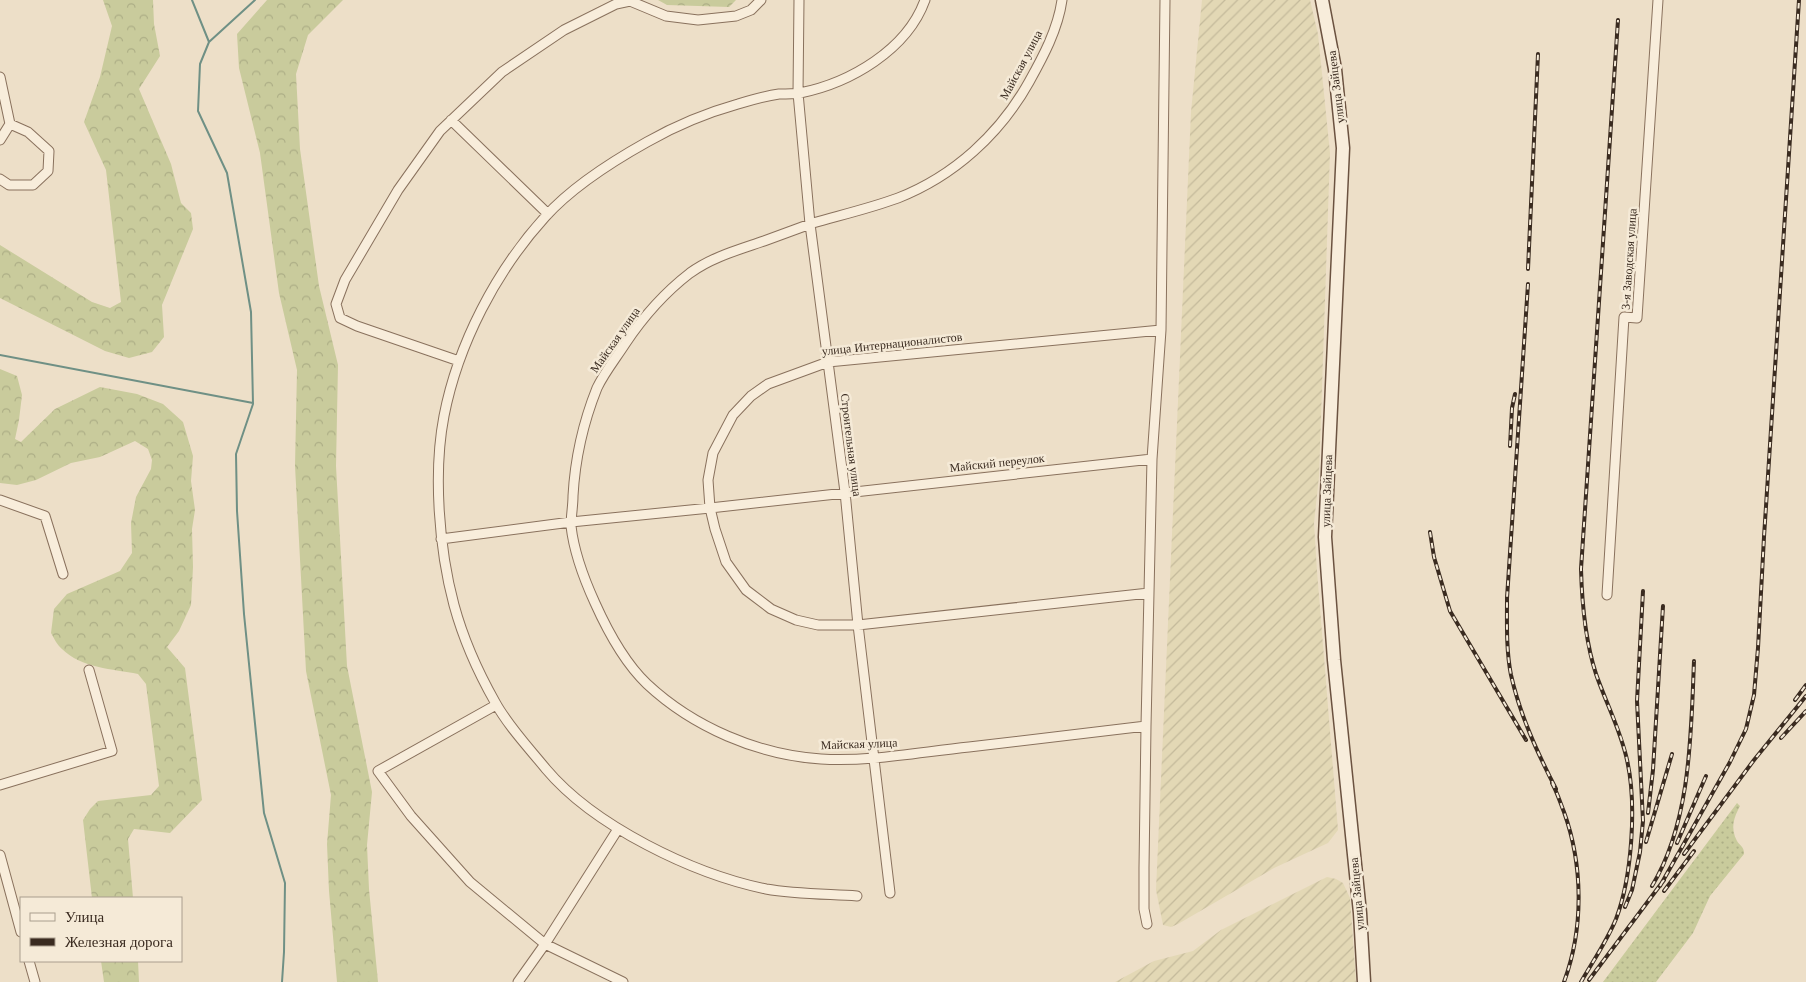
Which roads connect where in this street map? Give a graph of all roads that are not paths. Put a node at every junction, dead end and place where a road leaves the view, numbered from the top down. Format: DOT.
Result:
graph roads {
  1 [pos="761,0"];
  2 [pos="799,0"];
  3 [pos="925,0"];
  4 [pos="1062,0"];
  5 [pos="1164,0"];
  6 [pos="1322,0"];
  7 [pos="1658,0"];
  8 [pos="0,77"];
  9 [pos="798,93"];
  10 [pos="451,120"];
  11 [pos="10,124"];
  12 [pos="0,140"];
  13 [pos="0,179"];
  14 [pos="548,214"];
  15 [pos="810,224"];
  16 [pos="1161,330"];
  17 [pos="459,361"];
  18 [pos="828,362"];
  19 [pos="1152,459"];
  20 [pos="845,492"];
  21 [pos="0,500"];
  22 [pos="710,508"];
  23 [pos="571,522"];
  24 [pos="441,539"];
  25 [pos="62,574"];
  26 [pos="1149,593"];
  27 [pos="1607,595"];
  28 [pos="858,625"];
  29 [pos="89,670"];
  30 [pos="496,705"];
  31 [pos="1146,726"];
  32 [pos="873,758"];
  33 [pos="0,785"];
  34 [pos="618,829"];
  35 [pos="0,855"];
  36 [pos="890,893"];
  37 [pos="857,896"];
  38 [pos="1147,924"];
  39 [pos="20,928"];
  40 [pos="545,944"];
  41 [pos="29,962"];
  42 [pos="35,982"];
  43 [pos="518,982"];
  44 [pos="623,982"];
  45 [pos="1364,982"];
  1 -- 10 [label="street"];
  2 -- 9 [label="street, Строительная улица"];
  3 -- 9 [label="street"];
  4 -- 15 [label="street, Майская улица"];
  5 -- 16 [label="street"];
  6 -- 45 [label="street, улица Зайцева"];
  7 -- 27 [label="street, 3-я Заводская улица"];
  8 -- 11 [label="street"];
  9 -- 14 [label="street"];
  9 -- 15 [label="street, Строительная улица"];
  10 -- 14 [label="street"];
  10 -- 17 [label="street"];
  11 -- 12 [label="street"];
  11 -- 13 [label="street"];
  14 -- 17 [label="street"];
  15 -- 18 [label="street, Строительная улица"];
  15 -- 23 [label="street, Майская улица"];
  16 -- 18 [label="street, улица Интернационалистов"];
  16 -- 19 [label="street"];
  17 -- 24 [label="street"];
  18 -- 20 [label="street, Строительная улица"];
  18 -- 22 [label="street, улица Интернационалистов"];
  19 -- 20 [label="street, Майский переулок"];
  19 -- 26 [label="street"];
  20 -- 22 [label="street, Майский переулок"];
  20 -- 28 [label="street, Строительная улица"];
  21 -- 25 [label="street"];
  22 -- 23 [label="street, Майский переулок"];
  22 -- 28 [label="street, улица Интернационалистов"];
  23 -- 24 [label="street, Майский переулок"];
  23 -- 32 [label="street, Майская улица"];
  24 -- 30 [label="street"];
  26 -- 28 [label="street, улица Интернационалистов"];
  26 -- 31 [label="street"];
  28 -- 32 [label="street, Строительная улица"];
  29 -- 33 [label="street"];
  30 -- 34 [label="street"];
  30 -- 40 [label="street"];
  31 -- 32 [label="street, Майская улица"];
  31 -- 38 [label="street"];
  32 -- 36 [label="street, Строительная улица"];
  34 -- 37 [label="street"];
  34 -- 40 [label="street"];
  35 -- 39 [label="street"];
  40 -- 43 [label="street"];
  40 -- 44 [label="street"];
  41 -- 42 [label="street"];
}
